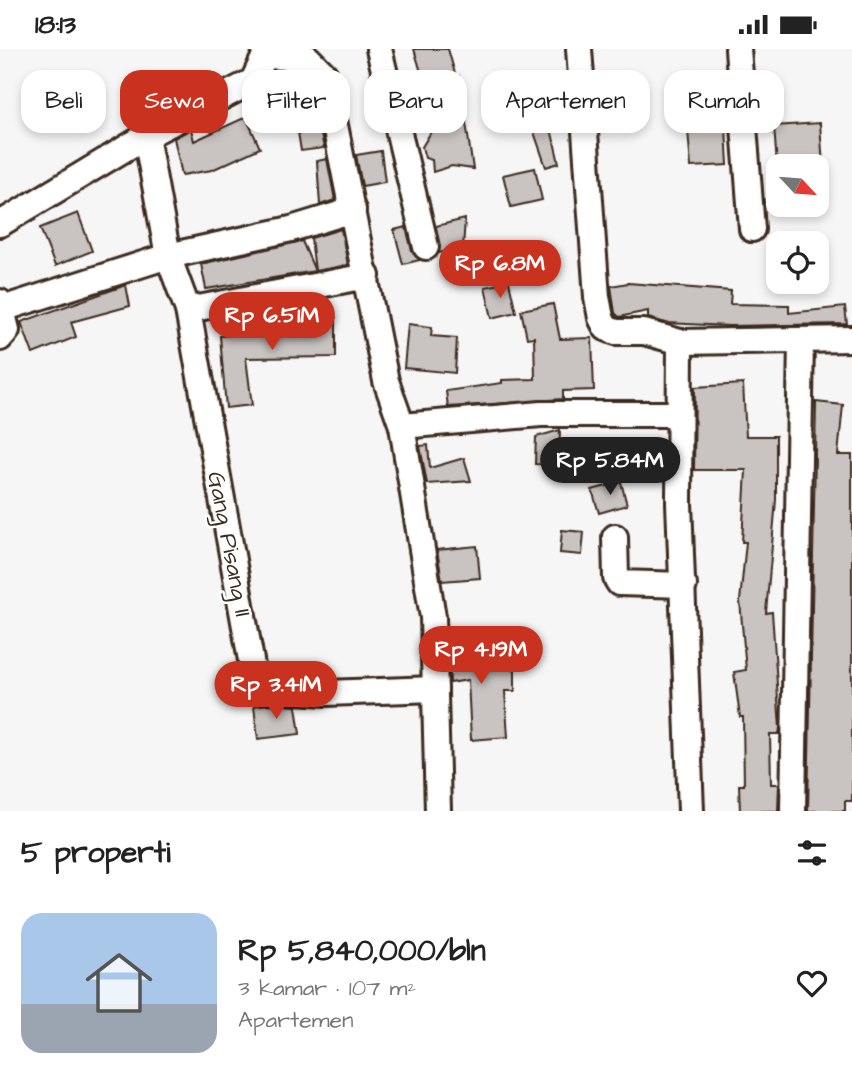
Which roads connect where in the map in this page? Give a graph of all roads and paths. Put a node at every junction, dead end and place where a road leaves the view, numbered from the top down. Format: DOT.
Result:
graph roads {
  1 [pos="379,49"];
  2 [pos="579,49"];
  3 [pos="737,49"];
  4 [pos="267,52"];
  5 [pos="146,137"];
  6 [pos="353,210"];
  7 [pos="0,224"];
  8 [pos="752,229"];
  9 [pos="426,247"];
  10 [pos="168,256"];
  11 [pos="367,276"];
  12 [pos="1,305"];
  13 [pos="188,310"];
  14 [pos="0,338"];
  15 [pos="852,339"];
  16 [pos="801,340"];
  17 [pos="680,342"];
  18 [pos="679,414"];
  19 [pos="402,426"];
  20 [pos="615,537"];
  21 [pos="684,585"];
  22 [pos="435,689"];
  23 [pos="438,811"];
  24 [pos="691,811"];
  25 [pos="793,811"];
  1 -- 9 [label="street"];
  2 -- 17 [label="street"];
  3 -- 8 [label="street"];
  4 -- 5 [label="street"];
  4 -- 6 [label="street"];
  5 -- 7 [label="street"];
  5 -- 10 [label="street"];
  6 -- 10 [label="street"];
  6 -- 11 [label="street"];
  10 -- 12 [label="street"];
  10 -- 13 [label="street"];
  11 -- 13 [label="street"];
  11 -- 19 [label="street"];
  12 -- 14 [label="street"];
  13 -- 22 [label="street, Gang Pisang II"];
  15 -- 16 [label="street"];
  16 -- 17 [label="street"];
  16 -- 25 [label="street"];
  17 -- 18 [label="street"];
  18 -- 19 [label="street"];
  18 -- 21 [label="street"];
  19 -- 22 [label="street"];
  20 -- 21 [label="street"];
  21 -- 24 [label="street"];
  22 -- 23 [label="street"];
}
